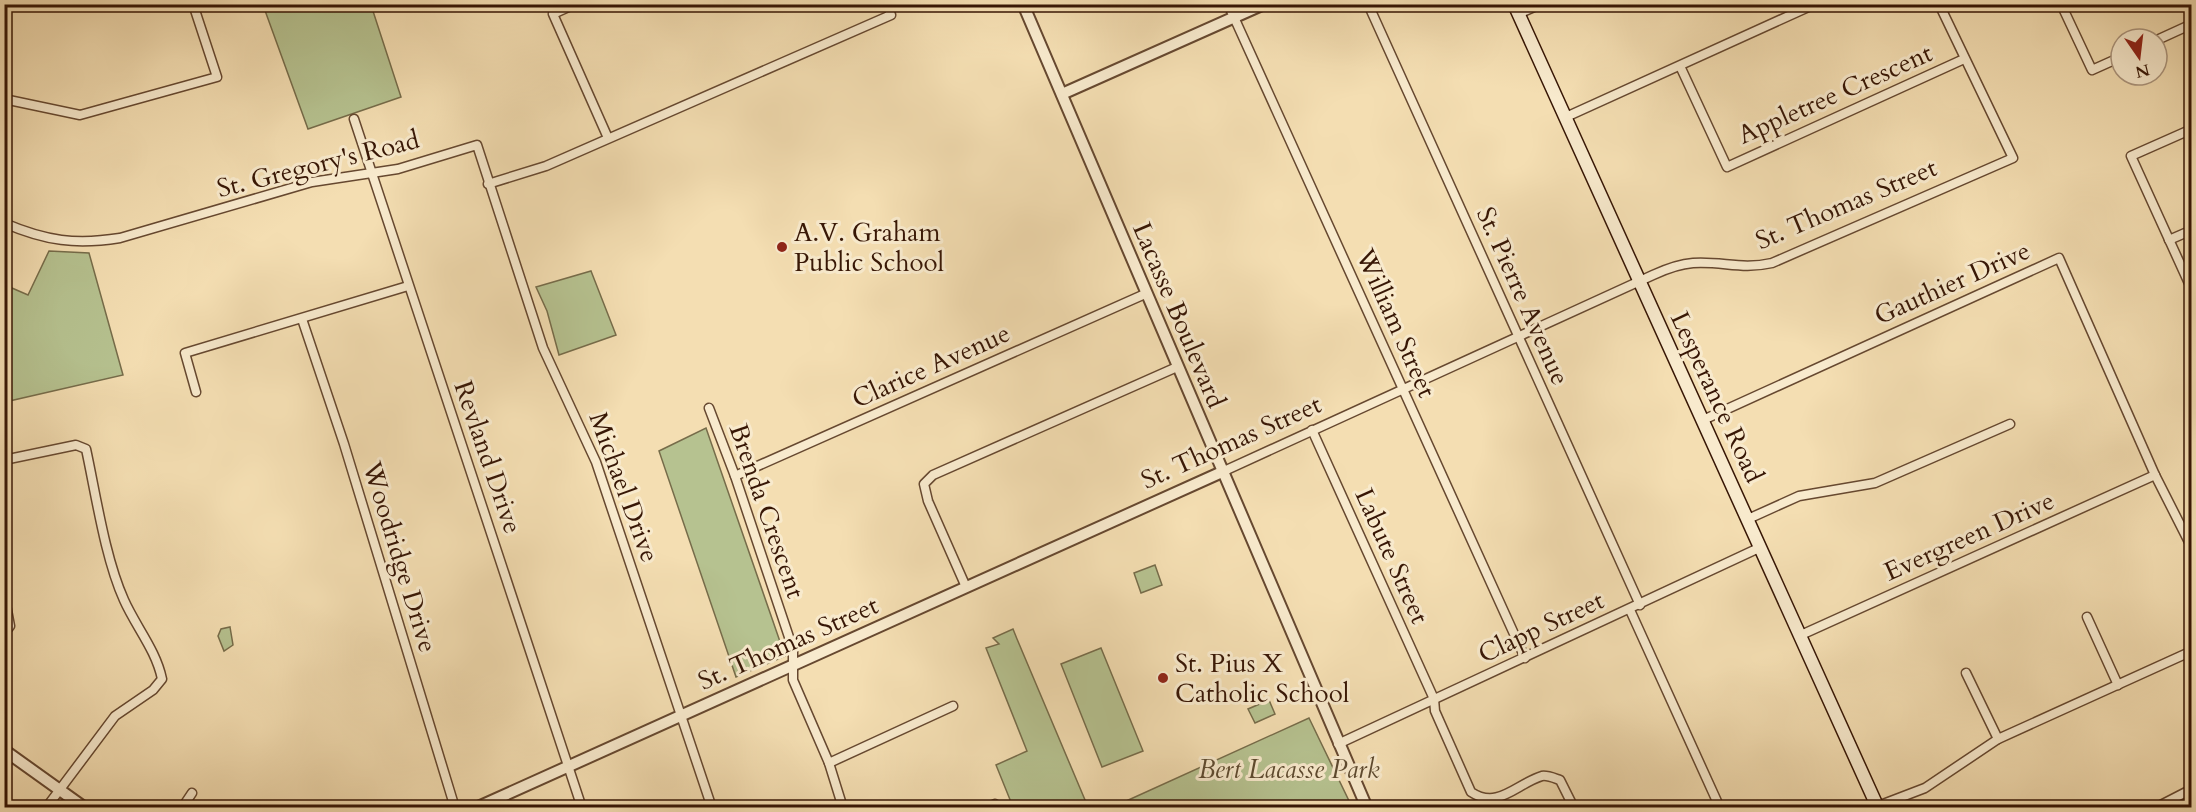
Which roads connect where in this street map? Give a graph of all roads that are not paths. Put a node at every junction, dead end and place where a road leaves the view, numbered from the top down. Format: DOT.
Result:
graph roads {
  1 [pos="193,4"];
  2 [pos="575,4"];
  3 [pos="887,4"];
  4 [pos="1023,4"];
  5 [pos="1228,4"];
  6 [pos="1264,4"];
  7 [pos="1368,4"];
  8 [pos="1541,4"];
  9 [pos="1815,4"];
  10 [pos="1939,4"];
  11 [pos="2061,4"];
  12 [pos="1516,9"];
  13 [pos="1234,18"];
  14 [pos="2192,24"];
  15 [pos="2169,35"];
  16 [pos="1964,59"];
  17 [pos="2109,62"];
  18 [pos="1680,66"];
  19 [pos="1062,94"];
  20 [pos="4,99"];
  21 [pos="1566,117"];
  22 [pos="354,119"];
  23 [pos="2192,129"];
  24 [pos="608,138"];
  25 [pos="372,175"];
  26 [pos="488,184"];
  27 [pos="4,223"];
  28 [pos="2192,230"];
  29 [pos="2169,240"];
  30 [pos="1639,281"];
  31 [pos="408,286"];
  32 [pos="2192,290"];
  33 [pos="1145,294"];
  34 [pos="302,319"];
  35 [pos="1518,335"];
  36 [pos="1177,367"];
  37 [pos="1403,388"];
  38 [pos="196,392"];
  39 [pos="709,408"];
  40 [pos="1703,420"];
  41 [pos="2010,424"];
  42 [pos="1312,430"];
  43 [pos="4,460"];
  44 [pos="1222,472"];
  45 [pos="2155,475"];
  46 [pos="735,476"];
  47 [pos="1748,519"];
  48 [pos="1761,547"];
  49 [pos="2192,548"];
  50 [pos="966,587"];
  51 [pos="4,594"];
  52 [pos="1640,605"];
  53 [pos="1630,610"];
  54 [pos="2087,617"];
  55 [pos="4,634"];
  56 [pos="1801,635"];
  57 [pos="2192,651"];
  58 [pos="1525,658"];
  59 [pos="794,665"];
  60 [pos="1966,673"];
  61 [pos="2118,685"];
  62 [pos="1434,699"];
  63 [pos="953,706"];
  64 [pos="680,716"];
  65 [pos="1998,739"];
  66 [pos="1338,744"];
  67 [pos="4,750"];
  68 [pos="829,763"];
  69 [pos="569,766"];
  70 [pos="59,789"];
  71 [pos="2192,789"];
  72 [pos="192,793"];
  73 [pos="46,807"];
  74 [pos="85,807"];
  75 [pos="182,807"];
  76 [pos="455,807"];
  77 [pos="476,807"];
  78 [pos="582,807"];
  79 [pos="712,807"];
  80 [pos="843,807"];
  81 [pos="1366,807"];
  82 [pos="1574,807"];
  83 [pos="1720,807"];
  84 [pos="1878,807"];
  85 [pos="2155,807"];
  1 -- 20 [label="street"];
  2 -- 24 [label="street"];
  3 -- 24 [label="street"];
  4 -- 19 [label="street, Lacasse Boulevard"];
  5 -- 13 [label="street, William Street"];
  6 -- 13 [label="street"];
  7 -- 35 [label="street, St. Pierre Avenue"];
  8 -- 12 [label="street"];
  9 -- 18 [label="street"];
  10 -- 16 [label="street"];
  11 -- 17 [label="street"];
  12 -- 21 [label="main road, Lesperance Road"];
  13 -- 19 [label="street"];
  13 -- 37 [label="street, William Street"];
  14 -- 15 [label="street"];
  16 -- 18 [label="street, Appletree Crescent"];
  16 -- 30 [label="street, St. Thomas Street"];
  18 -- 21 [label="street"];
  19 -- 33 [label="street, Lacasse Boulevard"];
  21 -- 30 [label="main road, Lesperance Road"];
  22 -- 25 [label="street, Revland Drive"];
  23 -- 29 [label="street"];
  24 -- 26 [label="street"];
  25 -- 26 [label="street, St. Gregory's Road"];
  25 -- 27 [label="street, St. Gregory's Road"];
  25 -- 31 [label="street, Revland Drive"];
  26 -- 64 [label="street, Michael Drive"];
  28 -- 29 [label="street"];
  29 -- 32 [label="street"];
  30 -- 35 [label="street, St. Thomas Street"];
  30 -- 40 [label="main road, Lesperance Road"];
  31 -- 34 [label="street"];
  31 -- 69 [label="street, Revland Drive"];
  33 -- 36 [label="street, Lacasse Boulevard"];
  33 -- 46 [label="street, Clarice Avenue"];
  34 -- 38 [label="street"];
  34 -- 76 [label="street, Woodridge Drive"];
  35 -- 37 [label="street, St. Thomas Street"];
  35 -- 52 [label="street, St. Pierre Avenue"];
  36 -- 44 [label="street, Lacasse Boulevard"];
  36 -- 50 [label="street"];
  37 -- 42 [label="street, St. Thomas Street"];
  37 -- 58 [label="street, William Street"];
  39 -- 46 [label="street, Brenda Crescent"];
  40 -- 45 [label="street, Gauthier Drive"];
  40 -- 47 [label="main road, Lesperance Road"];
  41 -- 47 [label="street"];
  42 -- 44 [label="street, St. Thomas Street"];
  42 -- 62 [label="street, Labute Street"];
  43 -- 70 [label="street"];
  44 -- 50 [label="street, St. Thomas Street"];
  44 -- 66 [label="street, Lacasse Boulevard"];
  45 -- 49 [label="street, Gauthier Drive"];
  45 -- 56 [label="street, Evergreen Drive"];
  46 -- 59 [label="street, Brenda Crescent"];
  47 -- 48 [label="main road, Lesperance Road"];
  48 -- 52 [label="street, Clapp Street"];
  48 -- 56 [label="main road, Lesperance Road"];
  50 -- 59 [label="street, St. Thomas Street"];
  51 -- 55 [label="street"];
  52 -- 53 [label="street, Clapp Street"];
  53 -- 58 [label="street, Clapp Street"];
  53 -- 83 [label="street"];
  54 -- 61 [label="street"];
  56 -- 84 [label="main road, Lesperance Road"];
  57 -- 61 [label="street"];
  58 -- 62 [label="street, Clapp Street"];
  59 -- 64 [label="street, St. Thomas Street"];
  59 -- 68 [label="street, Brenda Crescent"];
  60 -- 65 [label="street"];
  61 -- 65 [label="street"];
  62 -- 66 [label="street, Clapp Street"];
  62 -- 82 [label="street, Labute Street"];
  63 -- 68 [label="street"];
  64 -- 69 [label="street, St. Thomas Street"];
  64 -- 79 [label="street, Michael Drive"];
  65 -- 84 [label="street"];
  66 -- 81 [label="street, Lacasse Boulevard"];
  67 -- 70 [label="street"];
  68 -- 80 [label="street, Brenda Crescent"];
  69 -- 77 [label="street, St. Thomas Street"];
  69 -- 78 [label="street, Revland Drive"];
  70 -- 73 [label="street"];
  70 -- 74 [label="street"];
  71 -- 85 [label="street"];
  72 -- 75 [label="street"];
}
